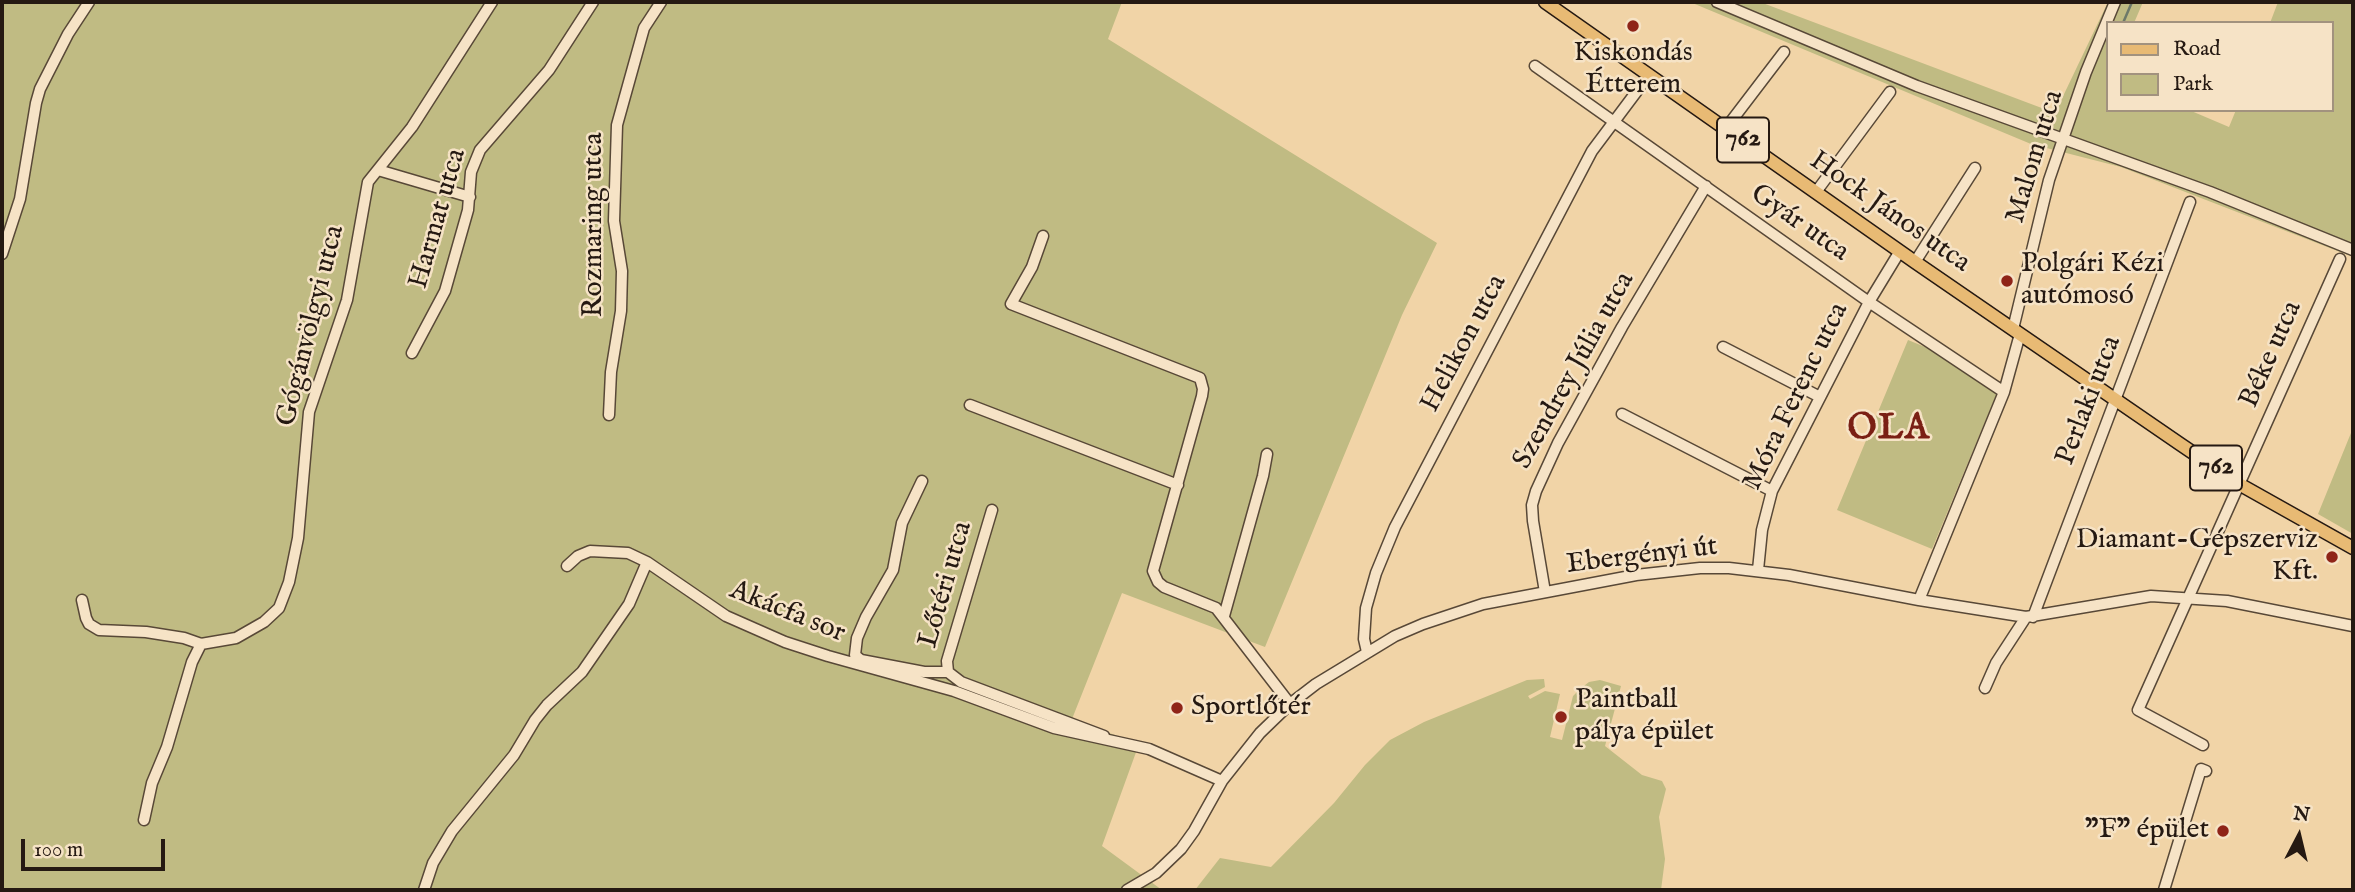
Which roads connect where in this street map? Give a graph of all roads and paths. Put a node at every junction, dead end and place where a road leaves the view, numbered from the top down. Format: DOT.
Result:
graph roads {
  1 [pos="89,2"];
  2 [pos="492,2"];
  3 [pos="593,2"];
  4 [pos="661,2"];
  5 [pos="1545,2"];
  6 [pos="1717,2"];
  7 [pos="2115,2"];
  8 [pos="2107,21"];
  9 [pos="2106,22"];
  10 [pos="1784,52"];
  11 [pos="1535,66"];
  12 [pos="1649,75"];
  13 [pos="1890,92"];
  14 [pos="1614,120"];
  15 [pos="1726,128"];
  16 [pos="2062,139"];
  17 [pos="1975,168"];
  18 [pos="378,170"];
  19 [pos="1706,186"];
  20 [pos="1816,192"];
  21 [pos="470,197"];
  22 [pos="2190,202"];
  23 [pos="1043,236"];
  24 [pos="2353,250"];
  25 [pos="1900,251"];
  26 [pos="2,254"];
  27 [pos="2340,259"];
  28 [pos="1915,262"];
  29 [pos="1870,302"];
  30 [pos="2016,331"];
  31 [pos="1723,347"];
  32 [pos="412,354"];
  33 [pos="2004,392"];
  34 [pos="1820,397"];
  35 [pos="2115,398"];
  36 [pos="970,405"];
  37 [pos="1622,414"];
  38 [pos="608,415"];
  39 [pos="1266,454"];
  40 [pos="922,481"];
  41 [pos="2239,484"];
  42 [pos="1178,485"];
  43 [pos="1772,491"];
  44 [pos="992,510"];
  45 [pos="2352,547"];
  46 [pos="647,562"];
  47 [pos="567,566"];
  48 [pos="1758,570"];
  49 [pos="1545,592"];
  50 [pos="2188,598"];
  51 [pos="82,600"];
  52 [pos="1920,600"];
  53 [pos="1224,616"];
  54 [pos="2030,617"];
  55 [pos="2353,626"];
  56 [pos="201,644"];
  57 [pos="1367,652"];
  58 [pos="948,673"];
  59 [pos="1984,688"];
  60 [pos="1290,704"];
  61 [pos="1109,740"];
  62 [pos="2203,745"];
  63 [pos="2206,771"];
  64 [pos="1222,781"];
  65 [pos="144,820"];
  66 [pos="424,890"];
  67 [pos="1127,890"];
  68 [pos="2164,890"];
  1 -- 26 [label="street"];
  2 -- 18 [label="street, Gógánvölgyi utca"];
  3 -- 21 [label="street, Harmat utca"];
  4 -- 38 [label="street, Rozmaring utca"];
  5 -- 12 [label="main road, Hock János utca / 762"];
  6 -- 16 [label="street"];
  7 -- 8 [label="street, Malom utca"];
  9 -- 16 [label="street, Malom utca"];
  10 -- 15 [label="street"];
  11 -- 14 [label="street, Gyár utca"];
  12 -- 14 [label="street, Helikon utca"];
  12 -- 15 [label="main road, Hock János utca / 762"];
  13 -- 20 [label="street"];
  14 -- 19 [label="street, Gyár utca"];
  14 -- 57 [label="street, Helikon utca"];
  15 -- 20 [label="main road, Hock János utca / 762"];
  16 -- 24 [label="street"];
  16 -- 30 [label="street, Malom utca"];
  17 -- 28 [label="street"];
  18 -- 21 [label="street"];
  18 -- 56 [label="street, Gógánvölgyi utca"];
  19 -- 29 [label="street, Gyár utca"];
  19 -- 49 [label="street, Szendrey Júlia utca"];
  20 -- 25 [label="main road, Hock János utca / 762"];
  21 -- 32 [label="street, Harmat utca"];
  22 -- 35 [label="street, Perlaki utca"];
  23 -- 42 [label="street"];
  25 -- 28 [label="main road, Hock János utca / 762"];
  25 -- 29 [label="street, Móra Ferenc utca"];
  27 -- 41 [label="street, Béke utca"];
  28 -- 30 [label="main road, Hock János utca / 762"];
  29 -- 33 [label="street, Gyár utca"];
  29 -- 34 [label="street, Móra Ferenc utca"];
  30 -- 33 [label="street, Malom utca"];
  30 -- 35 [label="main road, Hock János utca / 762"];
  31 -- 34 [label="street"];
  33 -- 52 [label="street, Malom utca"];
  34 -- 43 [label="street, Móra Ferenc utca"];
  35 -- 41 [label="main road, Hock János utca / 762"];
  35 -- 54 [label="street, Perlaki utca"];
  36 -- 42 [label="street"];
  37 -- 43 [label="street"];
  39 -- 53 [label="street"];
  40 -- 58 [label="street"];
  41 -- 45 [label="main road, Hock János utca / 762"];
  41 -- 50 [label="street, Béke utca"];
  42 -- 53 [label="street"];
  43 -- 48 [label="street, Móra Ferenc utca"];
  44 -- 58 [label="street, Lőtéri utca"];
  46 -- 47 [label="street, Akácfa sor"];
  46 -- 61 [label="street, Akácfa sor"];
  46 -- 66 [label="street"];
  48 -- 49 [label="street, Ebergényi út"];
  48 -- 52 [label="street, Ebergényi út"];
  49 -- 57 [label="street, Ebergényi út"];
  50 -- 54 [label="street, Ebergényi út"];
  50 -- 55 [label="street, Ebergényi út"];
  50 -- 62 [label="street, Béke utca"];
  51 -- 56 [label="street, Gógánvölgyi utca"];
  52 -- 54 [label="street, Ebergényi út"];
  53 -- 60 [label="street"];
  54 -- 59 [label="street, Perlaki utca"];
  56 -- 65 [label="street"];
  57 -- 60 [label="street, Ebergényi út"];
  58 -- 61 [label="street"];
  60 -- 64 [label="street, Ebergényi út"];
  61 -- 64 [label="street, Akácfa sor"];
  63 -- 68 [label="street"];
  64 -- 67 [label="street, Ebergényi út"];
}
